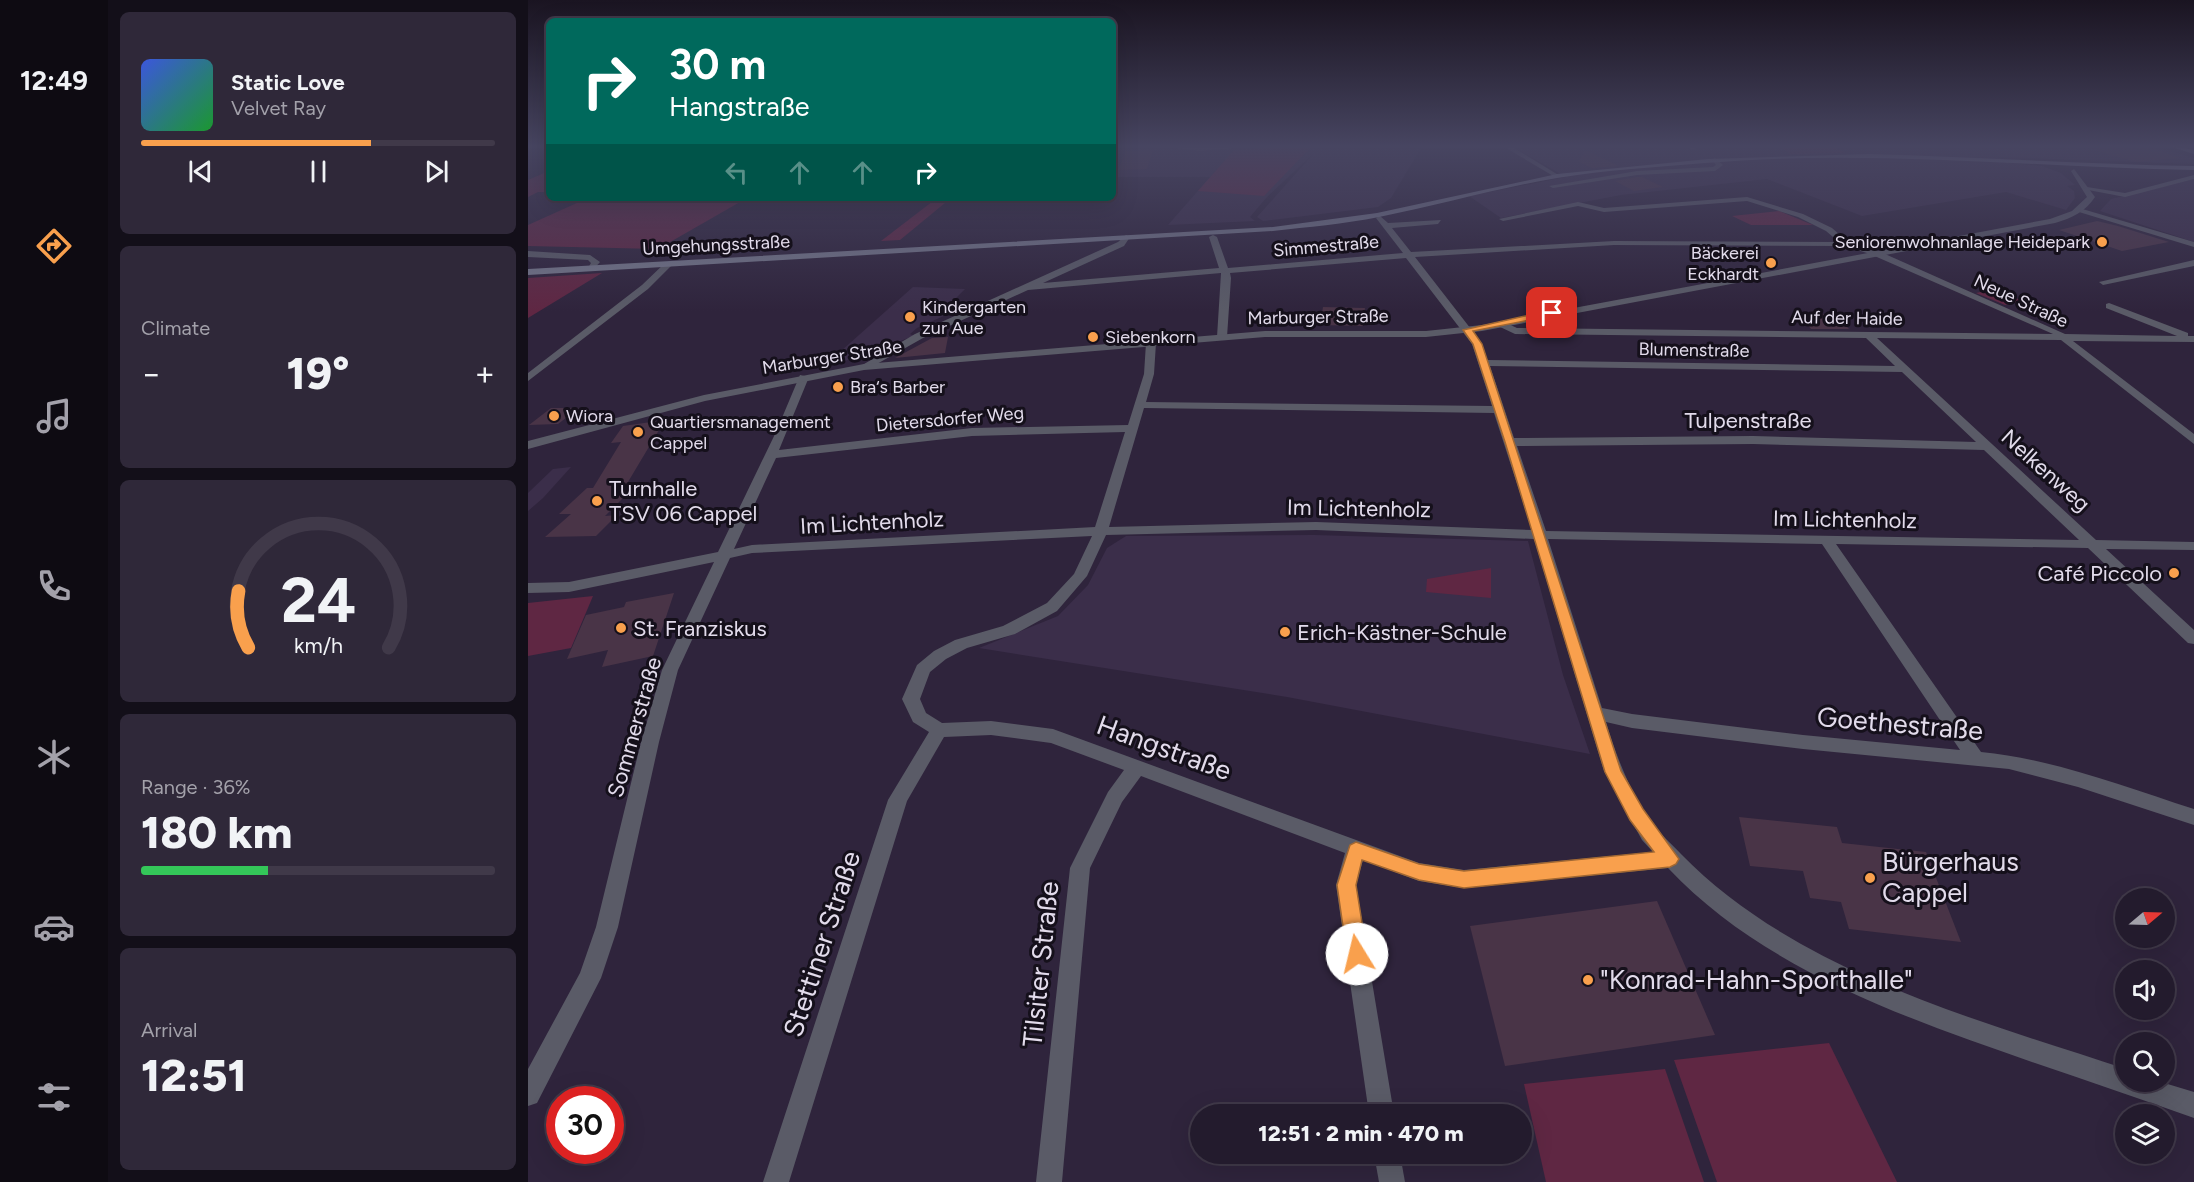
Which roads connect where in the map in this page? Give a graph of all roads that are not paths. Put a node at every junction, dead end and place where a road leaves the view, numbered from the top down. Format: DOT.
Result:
graph roads {
  1 [pos="1445,200"];
  2 [pos="1732,200"];
  3 [pos="1753,200"];
  4 [pos="2088,200"];
  5 [pos="2082,210"];
  6 [pos="1503,219"];
  7 [pos="1438,222"];
  8 [pos="1126,237"];
  9 [pos="1213,237"];
  10 [pos="1845,244"];
  11 [pos="2194,245"];
  12 [pos="528,254"];
  13 [pos="1408,255"];
  14 [pos="1878,255"];
  15 [pos="2194,263"];
  16 [pos="669,264"];
  17 [pos="592,268"];
  18 [pos="528,272"];
  19 [pos="1226,272"];
  20 [pos="2103,282"];
  21 [pos="1028,287"];
  22 [pos="2109,306"];
  23 [pos="1501,324"];
  24 [pos="1467,330"];
  25 [pos="1868,335"];
  26 [pos="2062,336"];
  27 [pos="1222,338"];
  28 [pos="2193,339"];
  29 [pos="1151,342"];
  30 [pos="1484,363"];
  31 [pos="864,367"];
  32 [pos="1902,369"];
  33 [pos="804,377"];
  34 [pos="528,378"];
  35 [pos="1140,405"];
  36 [pos="1500,410"];
  37 [pos="1132,428"];
  38 [pos="2194,441"];
  39 [pos="1510,442"];
  40 [pos="528,445"];
  41 [pos="1986,446"];
  42 [pos="771,455"];
  43 [pos="1101,531"];
  44 [pos="1540,536"];
  45 [pos="1826,540"];
  46 [pos="2095,545"];
  47 [pos="2194,546"];
  48 [pos="726,554"];
  49 [pos="528,588"];
  50 [pos="2194,639"];
  51 [pos="1595,713"];
  52 [pos="939,730"];
  53 [pos="1975,758"];
  54 [pos="1138,766"];
  55 [pos="2194,818"];
  56 [pos="1356,850"];
  57 [pos="1670,859"];
  58 [pos="2115,1078"];
  59 [pos="2156,1092"];
  60 [pos="528,1094"];
  61 [pos="1379,1104"];
  62 [pos="2194,1105"];
  63 [pos="1389,1164"];
  64 [pos="776,1182"];
  65 [pos="1049,1182"];
  66 [pos="1392,1182"];
  1 -- 8 [label="main road, Umgehungsstraße"];
  2 -- 6 [label="street"];
  3 -- 10 [label="street"];
  4 -- 5 [label="street"];
  5 -- 11 [label="street"];
  5 -- 14 [label="street, Marburger Straße"];
  7 -- 13 [label="street"];
  8 -- 16 [label="main road, Umgehungsstraße"];
  8 -- 21 [label="street"];
  9 -- 19 [label="street"];
  10 -- 13 [label="street, Simmestraße"];
  10 -- 14 [label="street, Simmestraße"];
  12 -- 17 [label="street"];
  13 -- 19 [label="street, Simmestraße"];
  13 -- 24 [label="street"];
  14 -- 23 [label="street, Marburger Straße"];
  14 -- 26 [label="street, Neue Straße"];
  15 -- 20 [label="street"];
  16 -- 17 [label="main road, Umgehungsstraße"];
  16 -- 34 [label="street"];
  17 -- 18 [label="main road, Umgehungsstraße"];
  19 -- 21 [label="street, Simmestraße"];
  19 -- 27 [label="street"];
  21 -- 31 [label="street"];
  22 -- 28 [label="street"];
  23 -- 24 [label="street, Marburger Straße"];
  23 -- 25 [label="street, Auf der Haide"];
  24 -- 27 [label="street, Marburger Straße"];
  24 -- 30 [label="street"];
  25 -- 26 [label="street, Auf der Haide"];
  25 -- 32 [label="street, Nelkenweg"];
  26 -- 28 [label="street, Auf der Haide"];
  26 -- 38 [label="street, Neue Straße"];
  27 -- 29 [label="street, Marburger Straße"];
  29 -- 31 [label="street, Marburger Straße"];
  29 -- 35 [label="street"];
  30 -- 32 [label="street, Blumenstraße"];
  30 -- 36 [label="street"];
  31 -- 33 [label="street, Marburger Straße"];
  32 -- 41 [label="street, Nelkenweg"];
  33 -- 40 [label="street, Marburger Straße"];
  33 -- 42 [label="street, Sommerstraße"];
  35 -- 36 [label="street"];
  35 -- 37 [label="street"];
  36 -- 39 [label="street"];
  37 -- 42 [label="street, Dietersdorfer Weg"];
  37 -- 43 [label="street"];
  39 -- 41 [label="street, Tulpenstraße"];
  39 -- 44 [label="street"];
  41 -- 46 [label="street, Nelkenweg"];
  42 -- 48 [label="street, Sommerstraße"];
  43 -- 44 [label="street, Im Lichtenholz"];
  43 -- 48 [label="street, Im Lichtenholz"];
  43 -- 52 [label="street"];
  44 -- 45 [label="street, Im Lichtenholz"];
  44 -- 51 [label="street"];
  45 -- 46 [label="street, Im Lichtenholz"];
  45 -- 53 [label="street"];
  46 -- 47 [label="street, Im Lichtenholz"];
  46 -- 50 [label="street, Nelkenweg"];
  48 -- 49 [label="street, Im Lichtenholz"];
  48 -- 60 [label="street, Sommerstraße"];
  51 -- 53 [label="street, Goethestraße"];
  51 -- 57 [label="street"];
  52 -- 54 [label="street, Hangstraße"];
  52 -- 64 [label="street, Stettiner Straße"];
  53 -- 55 [label="street, Goethestraße"];
  54 -- 56 [label="street, Hangstraße"];
  54 -- 65 [label="street, Tilsiter Straße"];
  56 -- 57 [label="street, Hangstraße"];
  56 -- 61 [label="street"];
  57 -- 58 [label="street"];
  59 -- 62 [label="street"];
  63 -- 66 [label="street"];
}
